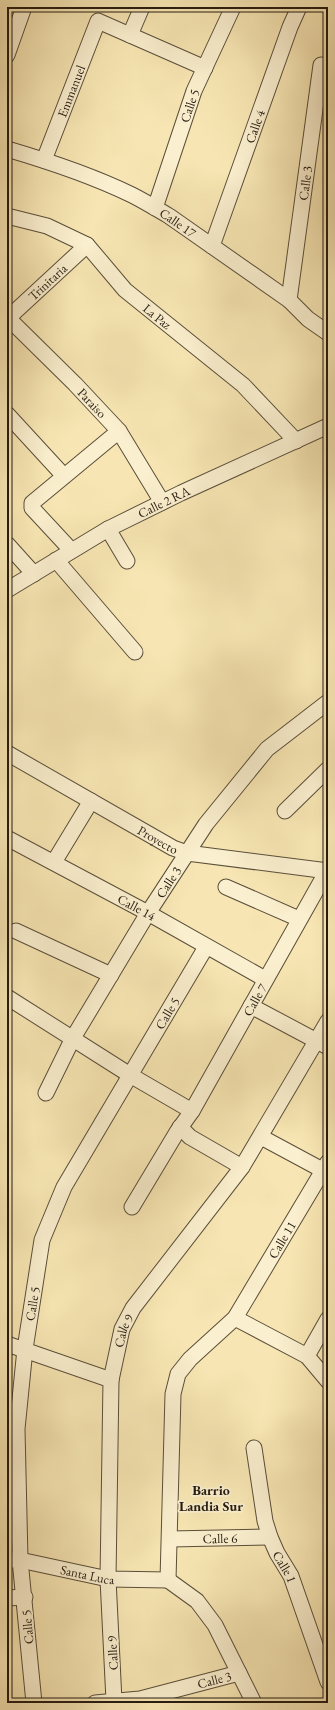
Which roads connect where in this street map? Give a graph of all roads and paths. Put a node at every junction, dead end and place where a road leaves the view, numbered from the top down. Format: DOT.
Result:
graph roads {
  1 [pos="24,7"];
  2 [pos="142,7"];
  3 [pos="233,7"];
  4 [pos="299,7"];
  5 [pos="130,35"];
  6 [pos="7,55"];
  7 [pos="322,65"];
  8 [pos="205,68"];
  9 [pos="7,149"];
  10 [pos="44,160"];
  11 [pos="155,208"];
  12 [pos="7,216"];
  13 [pos="87,245"];
  14 [pos="212,246"];
  15 [pos="289,300"];
  16 [pos="7,318"];
  17 [pos="328,333"];
  18 [pos="7,414"];
  19 [pos="328,426"];
  20 [pos="119,431"];
  21 [pos="296,441"];
  22 [pos="64,476"];
  23 [pos="162,502"];
  24 [pos="108,529"];
  25 [pos="7,544"];
  26 [pos="71,550"];
  27 [pos="56,560"];
  28 [pos="127,561"];
  29 [pos="34,574"];
  30 [pos="7,590"];
  31 [pos="135,652"];
  32 [pos="328,702"];
  33 [pos="7,754"];
  34 [pos="328,769"];
  35 [pos="90,801"];
  36 [pos="285,811"];
  37 [pos="7,838"];
  38 [pos="187,853"];
  39 [pos="54,862"];
  40 [pos="328,871"];
  41 [pos="226,887"];
  42 [pos="148,913"];
  43 [pos="299,919"];
  44 [pos="16,931"];
  45 [pos="206,947"];
  46 [pos="111,975"];
  47 [pos="265,979"];
  48 [pos="7,997"];
  49 [pos="251,1006"];
  50 [pos="328,1022"];
  51 [pos="73,1038"];
  52 [pos="323,1044"];
  53 [pos="130,1075"];
  54 [pos="46,1092"];
  55 [pos="192,1111"];
  56 [pos="180,1128"];
  57 [pos="261,1137"];
  58 [pos="242,1167"];
  59 [pos="326,1169"];
  60 [pos="132,1208"];
  61 [pos="235,1318"];
  62 [pos="328,1319"];
  63 [pos="7,1344"];
  64 [pos="25,1349"];
  65 [pos="307,1356"];
  66 [pos="111,1380"];
  67 [pos="328,1381"];
  68 [pos="254,1448"];
  69 [pos="270,1537"];
  70 [pos="170,1539"];
  71 [pos="14,1560"];
  72 [pos="108,1579"];
  73 [pos="168,1580"];
  74 [pos="25,1597"];
  75 [pos="7,1598"];
  76 [pos="239,1673"];
  77 [pos="328,1682"];
  78 [pos="114,1701"];
  79 [pos="140,1701"];
  80 [pos="34,1703"];
  81 [pos="95,1703"];
  82 [pos="254,1703"];
  1 -- 6 [label="street"];
  2 -- 5 [label="street"];
  3 -- 8 [label="street, Calle 5"];
  4 -- 14 [label="street, Calle 4"];
  5 -- 8 [label="street"];
  5 -- 10 [label="street, Emmanuel"];
  7 -- 15 [label="street, Calle 3"];
  8 -- 11 [label="street, Calle 5"];
  9 -- 10 [label="street, Calle 17"];
  10 -- 11 [label="street, Calle 17"];
  11 -- 14 [label="street, Calle 17"];
  12 -- 13 [label="street, La Paz"];
  13 -- 16 [label="street, Trinitaria"];
  13 -- 21 [label="street, La Paz"];
  14 -- 15 [label="street, Calle 17"];
  15 -- 17 [label="street, Calle 17"];
  16 -- 20 [label="street, Paraiso"];
  18 -- 22 [label="street"];
  19 -- 21 [label="street, Calle 2 RA"];
  20 -- 22 [label="street"];
  20 -- 23 [label="street, Paraiso"];
  21 -- 23 [label="street, Calle 2 RA"];
  22 -- 26 [label="street"];
  23 -- 24 [label="street, Calle 2 RA"];
  24 -- 26 [label="street, Calle 2 RA"];
  24 -- 28 [label="street"];
  25 -- 29 [label="street"];
  26 -- 27 [label="street, Calle 2 RA"];
  27 -- 29 [label="street, Calle 2 RA"];
  27 -- 31 [label="street"];
  29 -- 30 [label="street, Calle 2 RA"];
  32 -- 38 [label="street, Calle 3"];
  33 -- 35 [label="street, Proyecto"];
  34 -- 36 [label="street"];
  35 -- 38 [label="street, Proyecto"];
  35 -- 39 [label="street"];
  37 -- 39 [label="street, Calle 14"];
  38 -- 40 [label="street, Proyecto"];
  38 -- 42 [label="street, Calle 3"];
  39 -- 42 [label="street, Calle 14"];
  40 -- 43 [label="street, Calle 7"];
  41 -- 43 [label="street"];
  42 -- 45 [label="street, Calle 14"];
  42 -- 46 [label="street, Calle 3"];
  43 -- 47 [label="street, Calle 7"];
  44 -- 46 [label="street"];
  45 -- 47 [label="street, Calle 14"];
  45 -- 53 [label="street, Calle 5"];
  46 -- 51 [label="street, Calle 3"];
  47 -- 49 [label="street, Calle 7"];
  48 -- 51 [label="street"];
  49 -- 52 [label="street"];
  49 -- 55 [label="street, Calle 7"];
  50 -- 52 [label="street, Calle 9"];
  51 -- 53 [label="street"];
  51 -- 54 [label="street, Calle 3"];
  52 -- 57 [label="street, Calle 9"];
  53 -- 55 [label="street"];
  53 -- 64 [label="street, Calle 5"];
  55 -- 56 [label="street, Calle 7"];
  56 -- 58 [label="street"];
  56 -- 60 [label="street, Calle 7"];
  57 -- 58 [label="street, Calle 9"];
  57 -- 59 [label="street"];
  58 -- 66 [label="street, Calle 9"];
  59 -- 61 [label="street, Calle 11"];
  61 -- 65 [label="street"];
  61 -- 70 [label="street, Calle 11"];
  62 -- 65 [label="street"];
  63 -- 64 [label="street"];
  64 -- 66 [label="street"];
  64 -- 71 [label="street, Calle 5"];
  65 -- 67 [label="street"];
  66 -- 72 [label="street, Calle 9"];
  68 -- 69 [label="street, Calle 1"];
  69 -- 70 [label="street, Calle 6"];
  69 -- 77 [label="street, Calle 1"];
  70 -- 73 [label="street, Calle 11"];
  71 -- 72 [label="street, Santa Luca"];
  71 -- 74 [label="street, Calle 5"];
  72 -- 73 [label="street, Santa Luca"];
  72 -- 78 [label="street, Calle 9"];
  73 -- 76 [label="street"];
  74 -- 75 [label="street"];
  74 -- 80 [label="street, Calle 5"];
  76 -- 79 [label="street, Calle 3"];
  76 -- 82 [label="street"];
  78 -- 79 [label="street, Calle 3"];
  78 -- 81 [label="street, Calle 3"];
}
